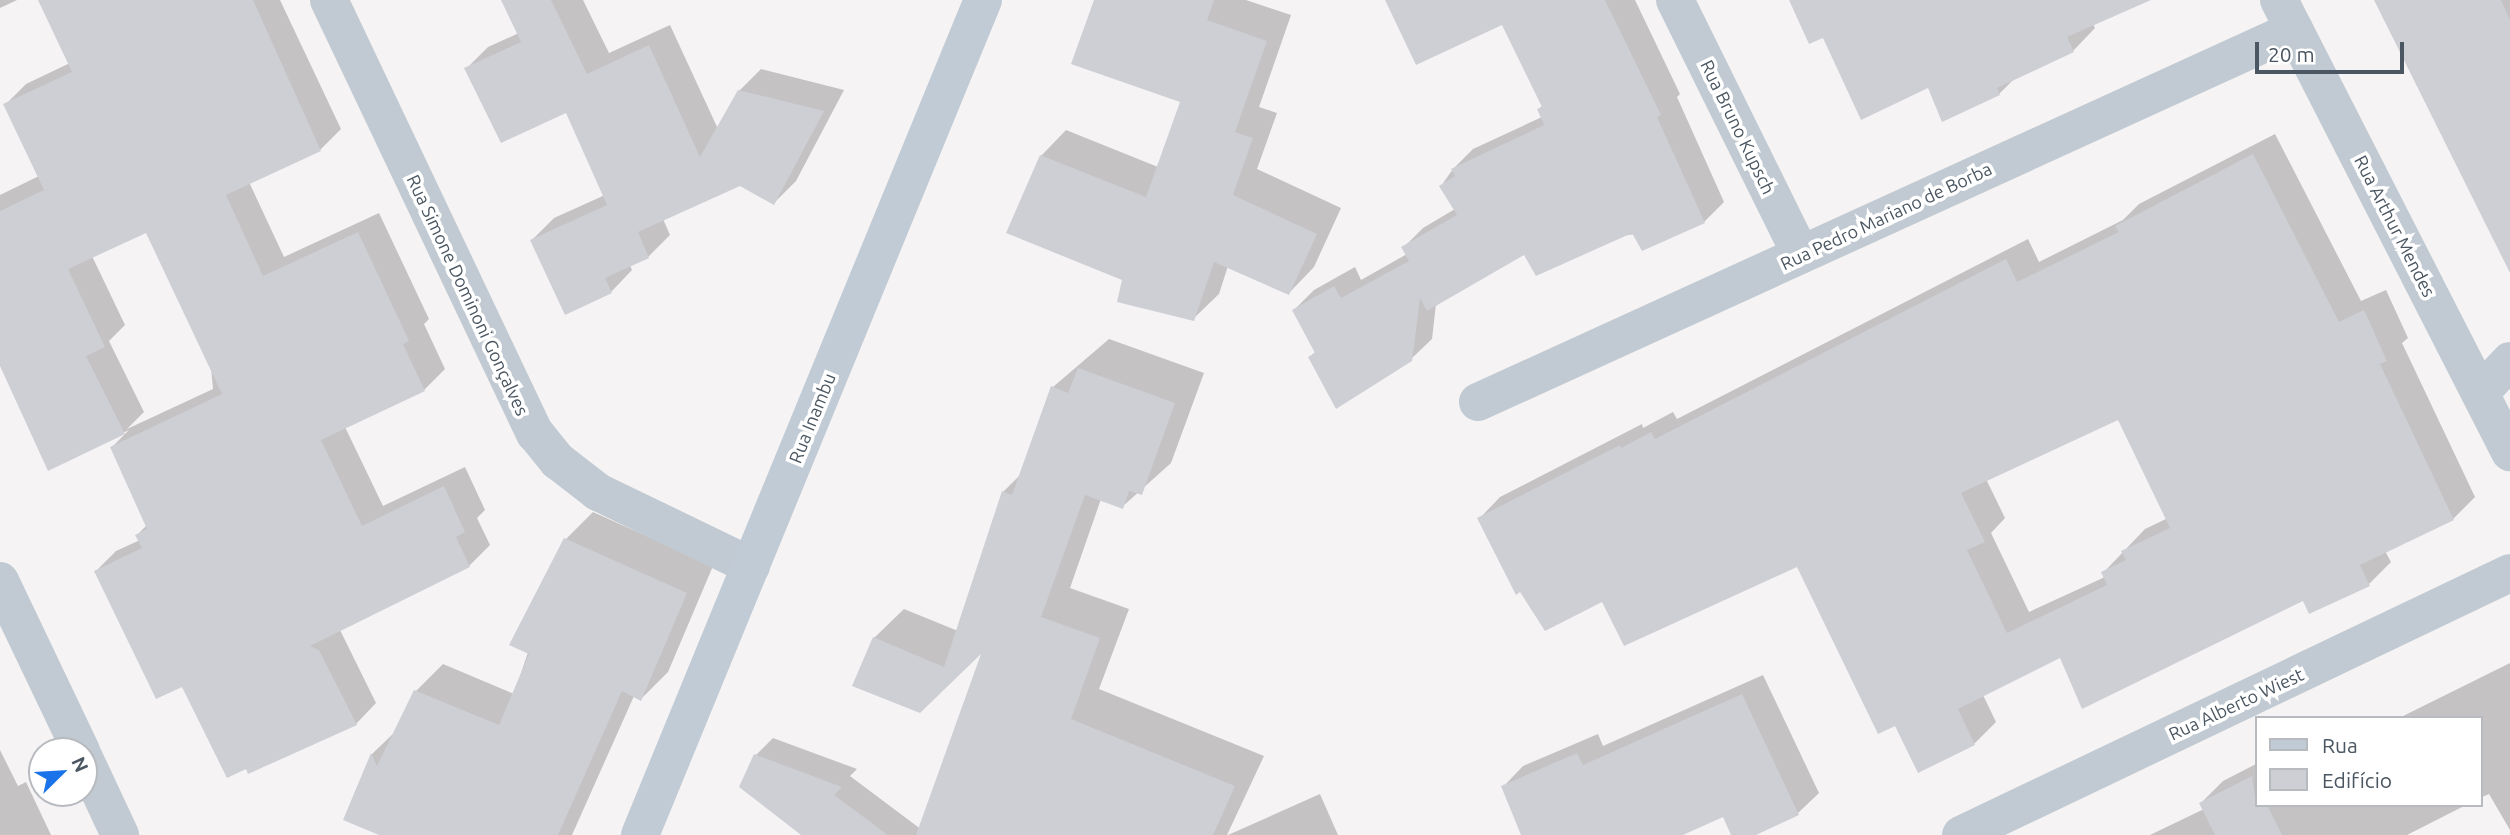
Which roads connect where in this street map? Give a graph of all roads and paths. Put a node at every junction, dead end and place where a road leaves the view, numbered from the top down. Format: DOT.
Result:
graph roads {
  1 [pos="329,0"];
  2 [pos="983,0"];
  3 [pos="1675,0"];
  4 [pos="2286,15"];
  5 [pos="1801,255"];
  6 [pos="2510,361"];
  7 [pos="2480,393"];
  8 [pos="1479,402"];
  9 [pos="2510,452"];
  10 [pos="751,566"];
  11 [pos="2510,573"];
  12 [pos="0,581"];
  13 [pos="74,737"];
  14 [pos="98,788"];
  15 [pos="120,835"];
  16 [pos="640,835"];
  17 [pos="1961,835"];
  1 -- 10 [label="street, Rua Simone Dominoni Gonçalves"];
  2 -- 10 [label="street, Rua Inambu"];
  3 -- 5 [label="street, Rua Bruno Kupsch"];
  4 -- 5 [label="street, Rua Pedro Mariano de Borba"];
  4 -- 7 [label="street, Rua Arthur Mendes"];
  5 -- 8 [label="street, Rua Pedro Mariano de Borba"];
  6 -- 7 [label="street"];
  7 -- 9 [label="street, Rua Arthur Mendes"];
  10 -- 16 [label="street, Rua Inambu"];
  11 -- 17 [label="street, Rua Alberto Wiest"];
  12 -- 13 [label="street"];
  14 -- 15 [label="street"];
}
